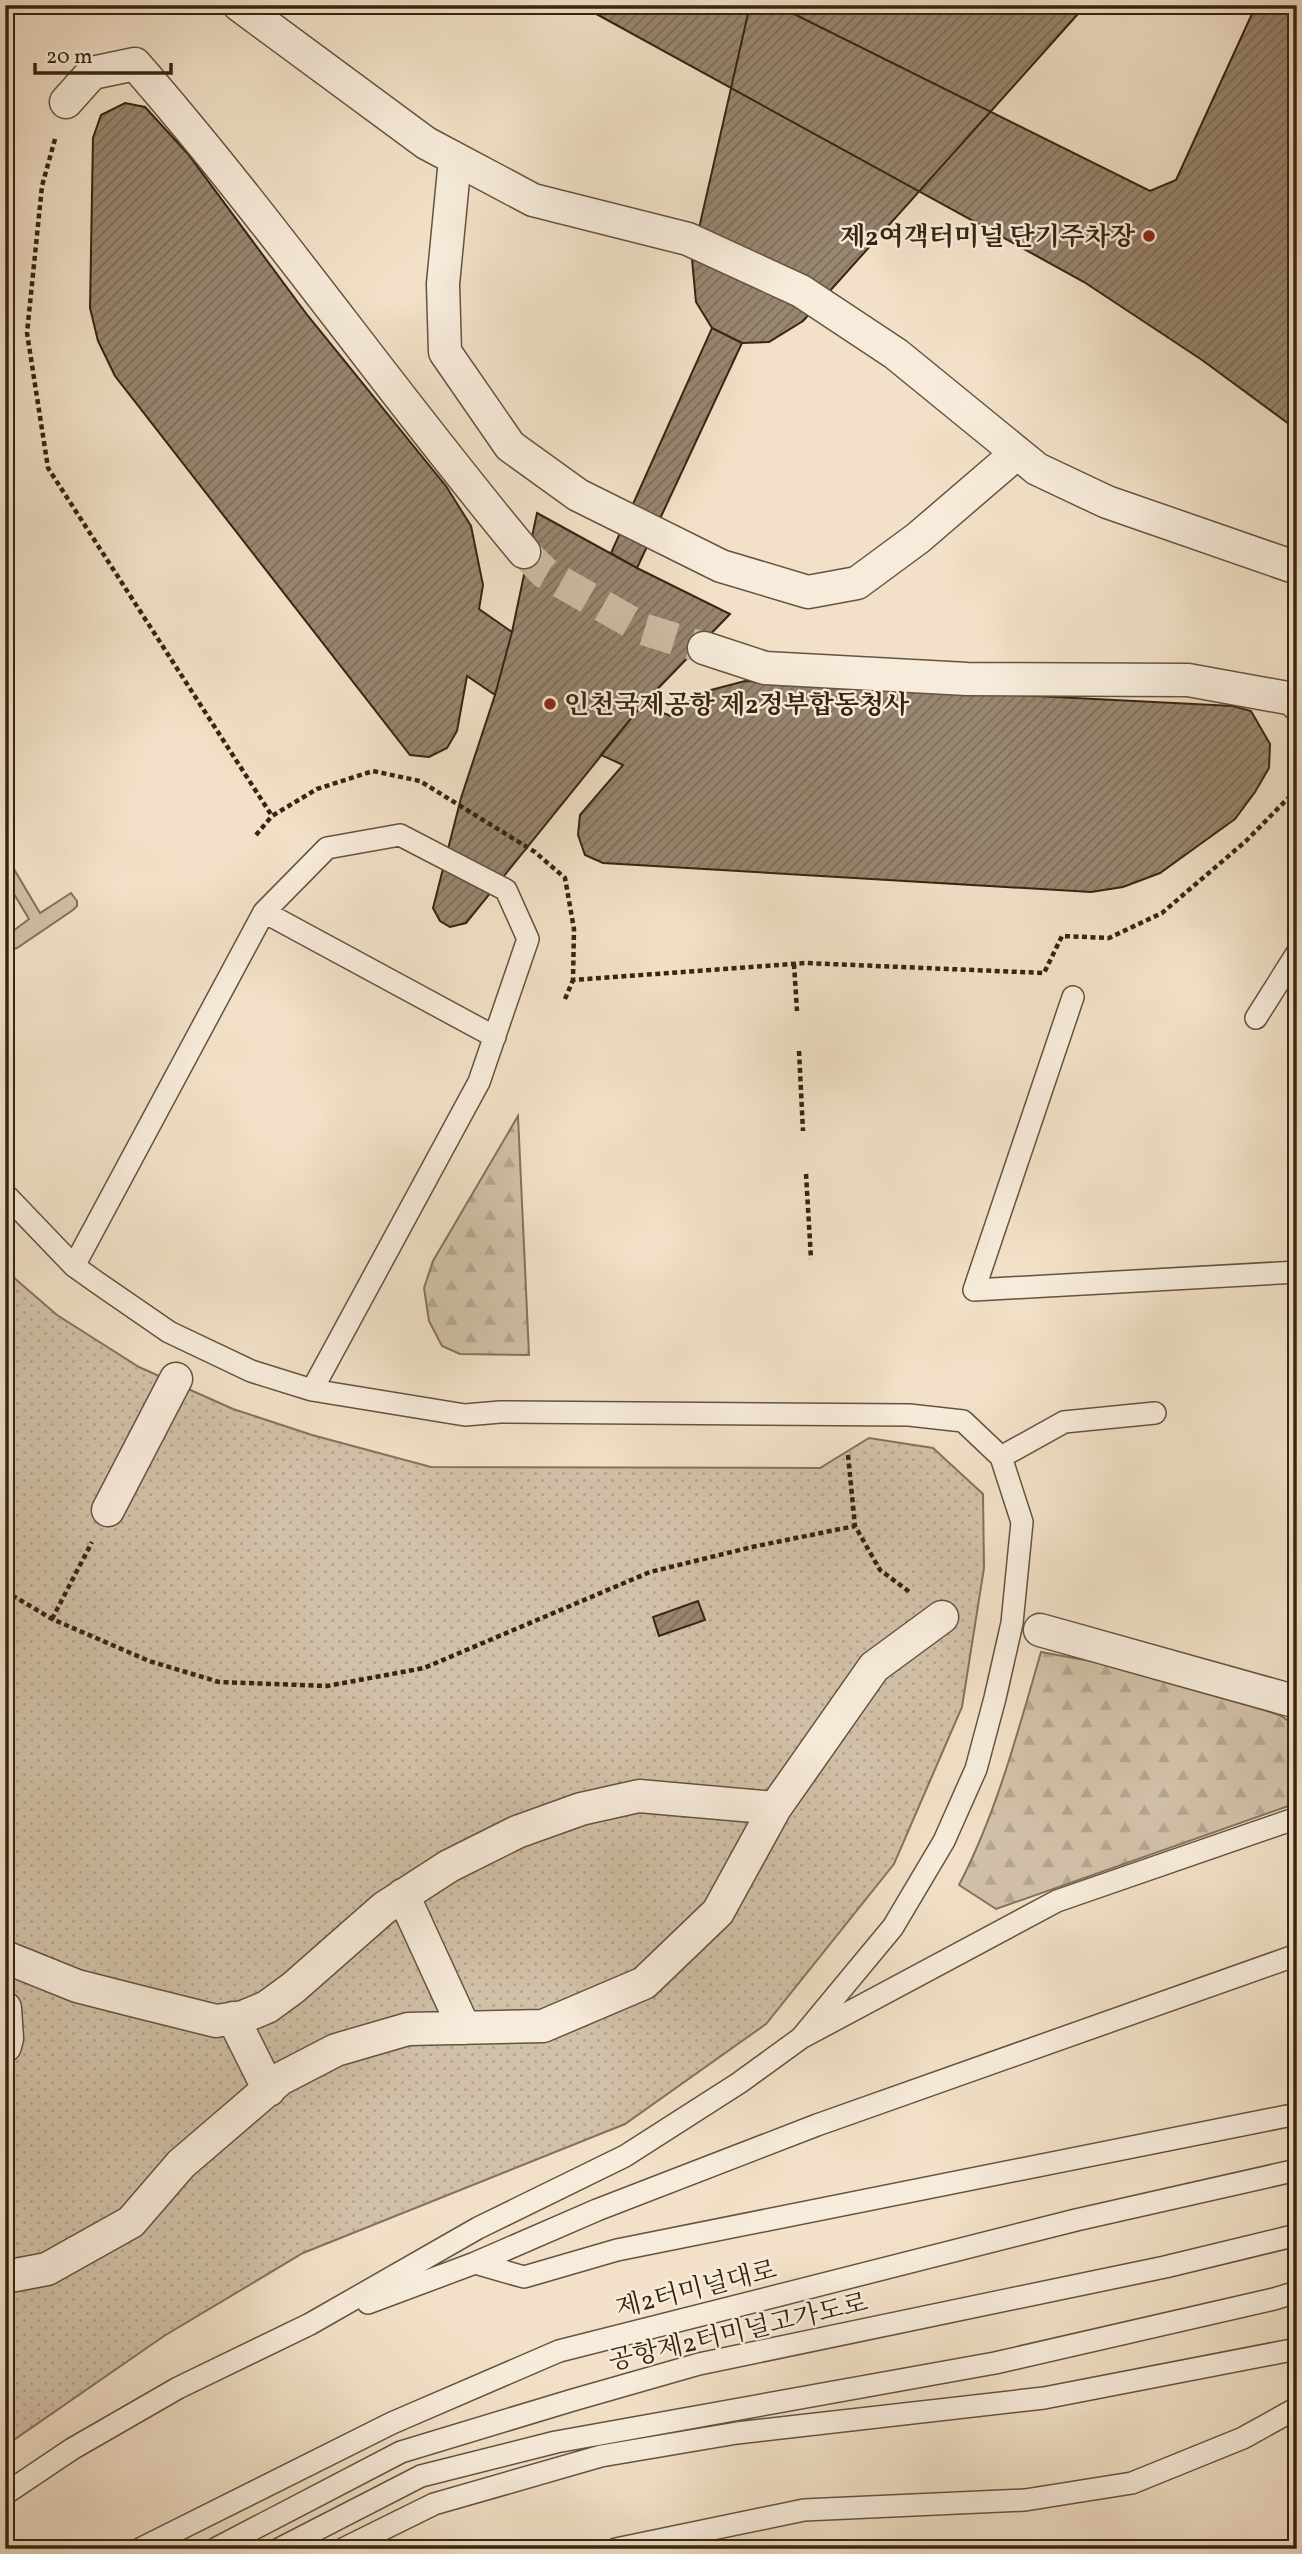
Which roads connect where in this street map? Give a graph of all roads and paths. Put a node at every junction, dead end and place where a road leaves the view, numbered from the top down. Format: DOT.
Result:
graph roads {
  1 [pos="239,5"];
  2 [pos="66,102"];
  3 [pos="455,159"];
  4 [pos="1017,453"];
  5 [pos="524,552"];
  6 [pos="1297,568"];
  7 [pos="704,648"];
  8 [pos="1297,704"];
  9 [pos="1297,789"];
  10 [pos="272,816"];
  11 [pos="256,835"];
  12 [pos="264,912"];
  13 [pos="1297,953"];
  14 [pos="794,964"];
  15 [pos="573,979"];
  16 [pos="1073,997"];
  17 [pos="565,999"];
  18 [pos="797,1011"];
  19 [pos="1256,1018"];
  20 [pos="495,1037"];
  21 [pos="799,1051"];
  22 [pos="803,1131"];
  23 [pos="806,1174"];
  24 [pos="5,1194"];
  25 [pos="811,1259"];
  26 [pos="74,1266"];
  27 [pos="1297,1272"];
  28 [pos="176,1379"];
  29 [pos="312,1390"];
  30 [pos="1155,1413"];
  31 [pos="848,1455"];
  32 [pos="1001,1457"];
  33 [pos="108,1510"];
  34 [pos="855,1526"];
  35 [pos="5,1591"];
  36 [pos="942,1616"];
  37 [pos="52,1619"];
  38 [pos="1041,1630"];
  39 [pos="1297,1702"];
  40 [pos="775,1808"];
  41 [pos="1297,1818"];
  42 [pos="403,1895"];
  43 [pos="1297,1955"];
  44 [pos="5,1956"];
  45 [pos="5,2008"];
  46 [pos="233,2018"];
  47 [pos="464,2028"];
  48 [pos="801,2038"];
  49 [pos="5,2046"];
  50 [pos="269,2090"];
  51 [pos="1297,2114"];
  52 [pos="1297,2170"];
  53 [pos="1297,2235"];
  54 [pos="475,2263"];
  55 [pos="5,2277"];
  56 [pos="1297,2292"];
  57 [pos="310,2324"];
  58 [pos="1297,2349"];
  59 [pos="1297,2408"];
  60 [pos="5,2494"];
  61 [pos="140,2549"];
  62 [pos="215,2549"];
  63 [pos="279,2549"];
  64 [pos="343,2549"];
  65 [pos="616,2549"];
  1 -- 3 [label="street"];
  2 -- 5 [label="street"];
  2 -- 10 [label="path"];
  3 -- 4 [label="street"];
  3 -- 4 [label="street"];
  4 -- 6 [label="street"];
  7 -- 8 [label="street"];
  9 -- 14 [label="path"];
  10 -- 11 [label="path"];
  10 -- 15 [label="path"];
  12 -- 20 [label="lane"];
  12 -- 20 [label="lane"];
  12 -- 26 [label="lane"];
  13 -- 19 [label="lane"];
  14 -- 15 [label="path"];
  14 -- 18 [label="path"];
  15 -- 17 [label="path"];
  16 -- 27 [label="lane"];
  20 -- 29 [label="lane"];
  21 -- 22 [label="path"];
  23 -- 25 [label="path"];
  24 -- 26 [label="lane"];
  26 -- 29 [label="lane"];
  28 -- 33 [label="street"];
  29 -- 32 [label="lane"];
  30 -- 32 [label="lane"];
  31 -- 34 [label="path"];
  32 -- 48 [label="lane"];
  33 -- 37 [label="path"];
  34 -- 36 [label="path"];
  34 -- 37 [label="path"];
  35 -- 37 [label="path"];
  36 -- 40 [label="street"];
  38 -- 39 [label="street"];
  40 -- 42 [label="street"];
  40 -- 47 [label="street"];
  41 -- 48 [label="lane"];
  42 -- 46 [label="street"];
  42 -- 47 [label="street"];
  43 -- 54 [label="lane"];
  44 -- 46 [label="street"];
  45 -- 49 [label="street"];
  46 -- 50 [label="street"];
  47 -- 50 [label="street"];
  48 -- 57 [label="lane"];
  50 -- 55 [label="street"];
  51 -- 54 [label="lane"];
  52 -- 61 [label="lane, 제2터미널대로"];
  53 -- 62 [label="lane, 공항제2터미널고가도로"];
  54 -- 57 [label="lane"];
  56 -- 63 [label="lane"];
  57 -- 60 [label="lane"];
  58 -- 64 [label="lane"];
  59 -- 65 [label="lane"];
}
